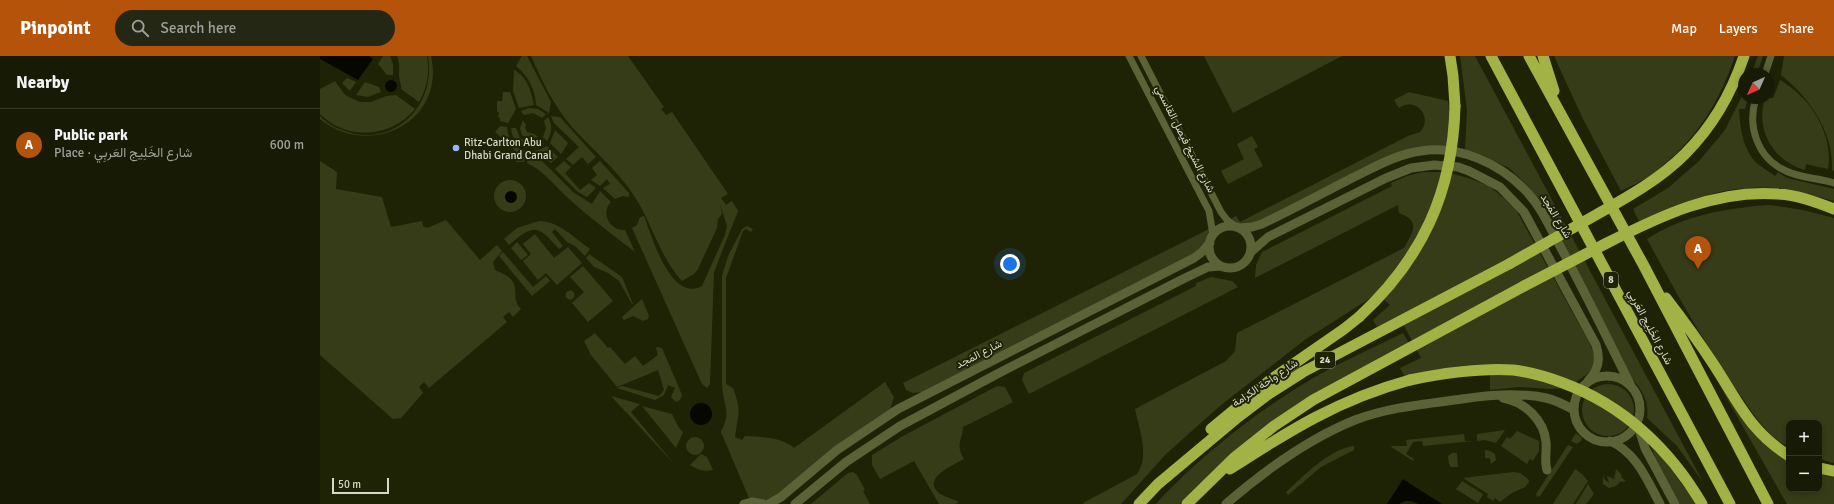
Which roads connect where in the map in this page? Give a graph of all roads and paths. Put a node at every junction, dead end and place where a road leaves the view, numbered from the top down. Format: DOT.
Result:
graph roads {
  1 [pos="1130,56"];
  2 [pos="1141,56"];
  3 [pos="1450,56"];
  4 [pos="1491,56"];
  5 [pos="1530,56"];
  6 [pos="1543,56"];
  7 [pos="1744,56"];
  8 [pos="1771,56"];
  9 [pos="1767,68"];
  10 [pos="1755,104"];
  11 [pos="1558,108"];
  12 [pos="1834,183"];
  13 [pos="1834,209"];
  14 [pos="1238,228"];
  15 [pos="1211,238"];
  16 [pos="1251,252"];
  17 [pos="1220,266"];
  18 [pos="1644,266"];
  19 [pos="1588,381"];
  20 [pos="1630,386"];
  21 [pos="1476,397"];
  22 [pos="1574,410"];
  23 [pos="1637,422"];
  24 [pos="1610,441"];
  25 [pos="1786,454"];
  26 [pos="1822,469"];
  27 [pos="1547,470"];
  28 [pos="1834,471"];
  29 [pos="1216,478"];
  30 [pos="1158,484"];
  31 [pos="1767,501"];
  32 [pos="744,504"];
  33 [pos="763,504"];
  34 [pos="769,504"];
  35 [pos="795,504"];
  36 [pos="1139,504"];
  37 [pos="1187,504"];
  38 [pos="1226,504"];
  39 [pos="1660,504"];
  40 [pos="1675,504"];
  41 [pos="1702,504"];
  42 [pos="1730,504"];
  1 -- 15 [label="street, شارع الشيخ فيصل القاسمي"];
  2 -- 14 [label="street, شارع الشيخ فيصل القاسمي"];
  3 -- 30 [label="highway, bridge"];
  4 -- 42 [label="highway, شارع الخَلِيج العَربِي / 8"];
  5 -- 11 [label="highway, شارع الخَلِيج العَربِي"];
  6 -- 11 [label="highway"];
  7 -- 30 [label="highway, شارع واحة الكرامة / 24, bridge"];
  8 -- 9 [label="street"];
  10 -- 12 [label="street"];
  11 -- 18 [label="highway, شارع الخَلِيج العَربِي"];
  13 -- 29 [label="highway, bridge"];
  14 -- 15 [label="street"];
  14 -- 16 [label="street"];
  14 -- 20 [label="street, شارع المَجد"];
  15 -- 17 [label="street"];
  15 -- 34 [label="street, شارع المَجد"];
  16 -- 17 [label="street"];
  16 -- 19 [label="street"];
  17 -- 35 [label="street"];
  18 -- 25 [label="highway"];
  18 -- 31 [label="highway, شارع الخَلِيج العَربِي"];
  19 -- 20 [label="street"];
  19 -- 22 [label="street"];
  20 -- 23 [label="street"];
  21 -- 22 [label="street"];
  21 -- 27 [label="street"];
  21 -- 38 [label="street"];
  22 -- 24 [label="street"];
  23 -- 24 [label="street"];
  23 -- 40 [label="street"];
  24 -- 39 [label="street"];
  26 -- 28 [label="highway"];
  29 -- 37 [label="highway"];
  29 -- 41 [label="highway, bridge"];
  30 -- 36 [label="highway, شارع واحة الكرامة / 24"];
  32 -- 33 [label="street"];
}
